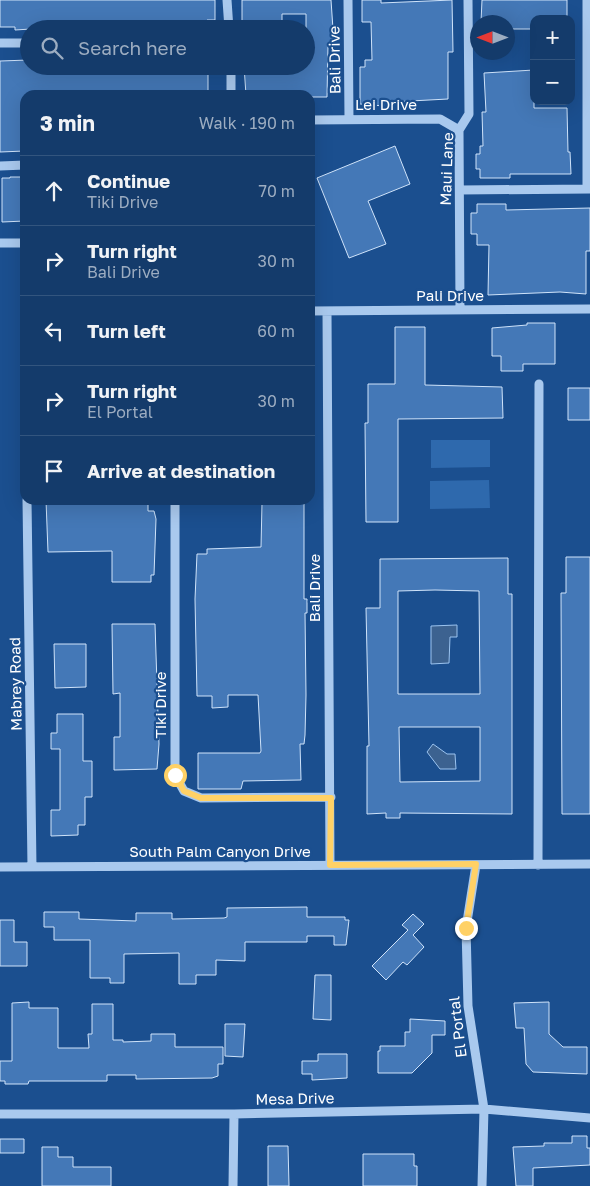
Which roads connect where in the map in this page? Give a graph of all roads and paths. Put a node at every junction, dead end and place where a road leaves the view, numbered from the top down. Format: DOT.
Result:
graph roads {
  1 [pos="227,0"];
  2 [pos="348,0"];
  3 [pos="468,0"];
  4 [pos="586,0"];
  5 [pos="228,20"];
  6 [pos="0,43"];
  7 [pos="20,43"];
  8 [pos="230,75"];
  9 [pos="231,90"];
  10 [pos="349,119"];
  11 [pos="315,120"];
  12 [pos="459,130"];
  13 [pos="20,165"];
  14 [pos="0,166"];
  15 [pos="589,189"];
  16 [pos="460,190"];
  17 [pos="0,243"];
  18 [pos="20,243"];
  19 [pos="590,309"];
  20 [pos="327,310"];
  21 [pos="460,310"];
  22 [pos="315,311"];
  23 [pos="539,384"];
  24 [pos="27,505"];
  25 [pos="174,505"];
  26 [pos="331,798"];
  27 [pos="476,864"];
  28 [pos="538,864"];
  29 [pos="590,864"];
  30 [pos="330,865"];
  31 [pos="0,867"];
  32 [pos="32,867"];
  33 [pos="484,1109"];
  34 [pos="0,1114"];
  35 [pos="234,1114"];
  36 [pos="590,1118"];
  37 [pos="233,1186"];
  38 [pos="482,1186"];
  1 -- 5 [label="street"];
  2 -- 10 [label="street, Bali Drive"];
  3 -- 12 [label="street, Maui Lane"];
  4 -- 15 [label="street"];
  6 -- 7 [label="street"];
  8 -- 9 [label="street"];
  10 -- 11 [label="street, Lei Drive"];
  10 -- 12 [label="street, Lei Drive"];
  12 -- 16 [label="street, Maui Lane"];
  13 -- 14 [label="street"];
  15 -- 16 [label="street"];
  16 -- 21 [label="street, Maui Lane"];
  17 -- 18 [label="street"];
  19 -- 21 [label="street, Pali Drive"];
  20 -- 21 [label="street, Pali Drive"];
  20 -- 22 [label="street, Pali Drive"];
  20 -- 26 [label="street, Bali Drive"];
  23 -- 28 [label="street"];
  24 -- 32 [label="street, Mabrey Road"];
  25 -- 26 [label="street, Tiki Drive"];
  26 -- 30 [label="street, Bali Drive"];
  27 -- 28 [label="street, South Palm Canyon Drive"];
  27 -- 30 [label="street, South Palm Canyon Drive"];
  27 -- 33 [label="street, El Portal"];
  28 -- 29 [label="street, South Palm Canyon Drive"];
  30 -- 32 [label="street, South Palm Canyon Drive"];
  31 -- 32 [label="street, South Palm Canyon Drive"];
  33 -- 35 [label="street, Mesa Drive"];
  33 -- 36 [label="street, Mesa Drive"];
  33 -- 38 [label="street, El Portal"];
  34 -- 35 [label="street, Mesa Drive"];
  35 -- 37 [label="street"];
}
